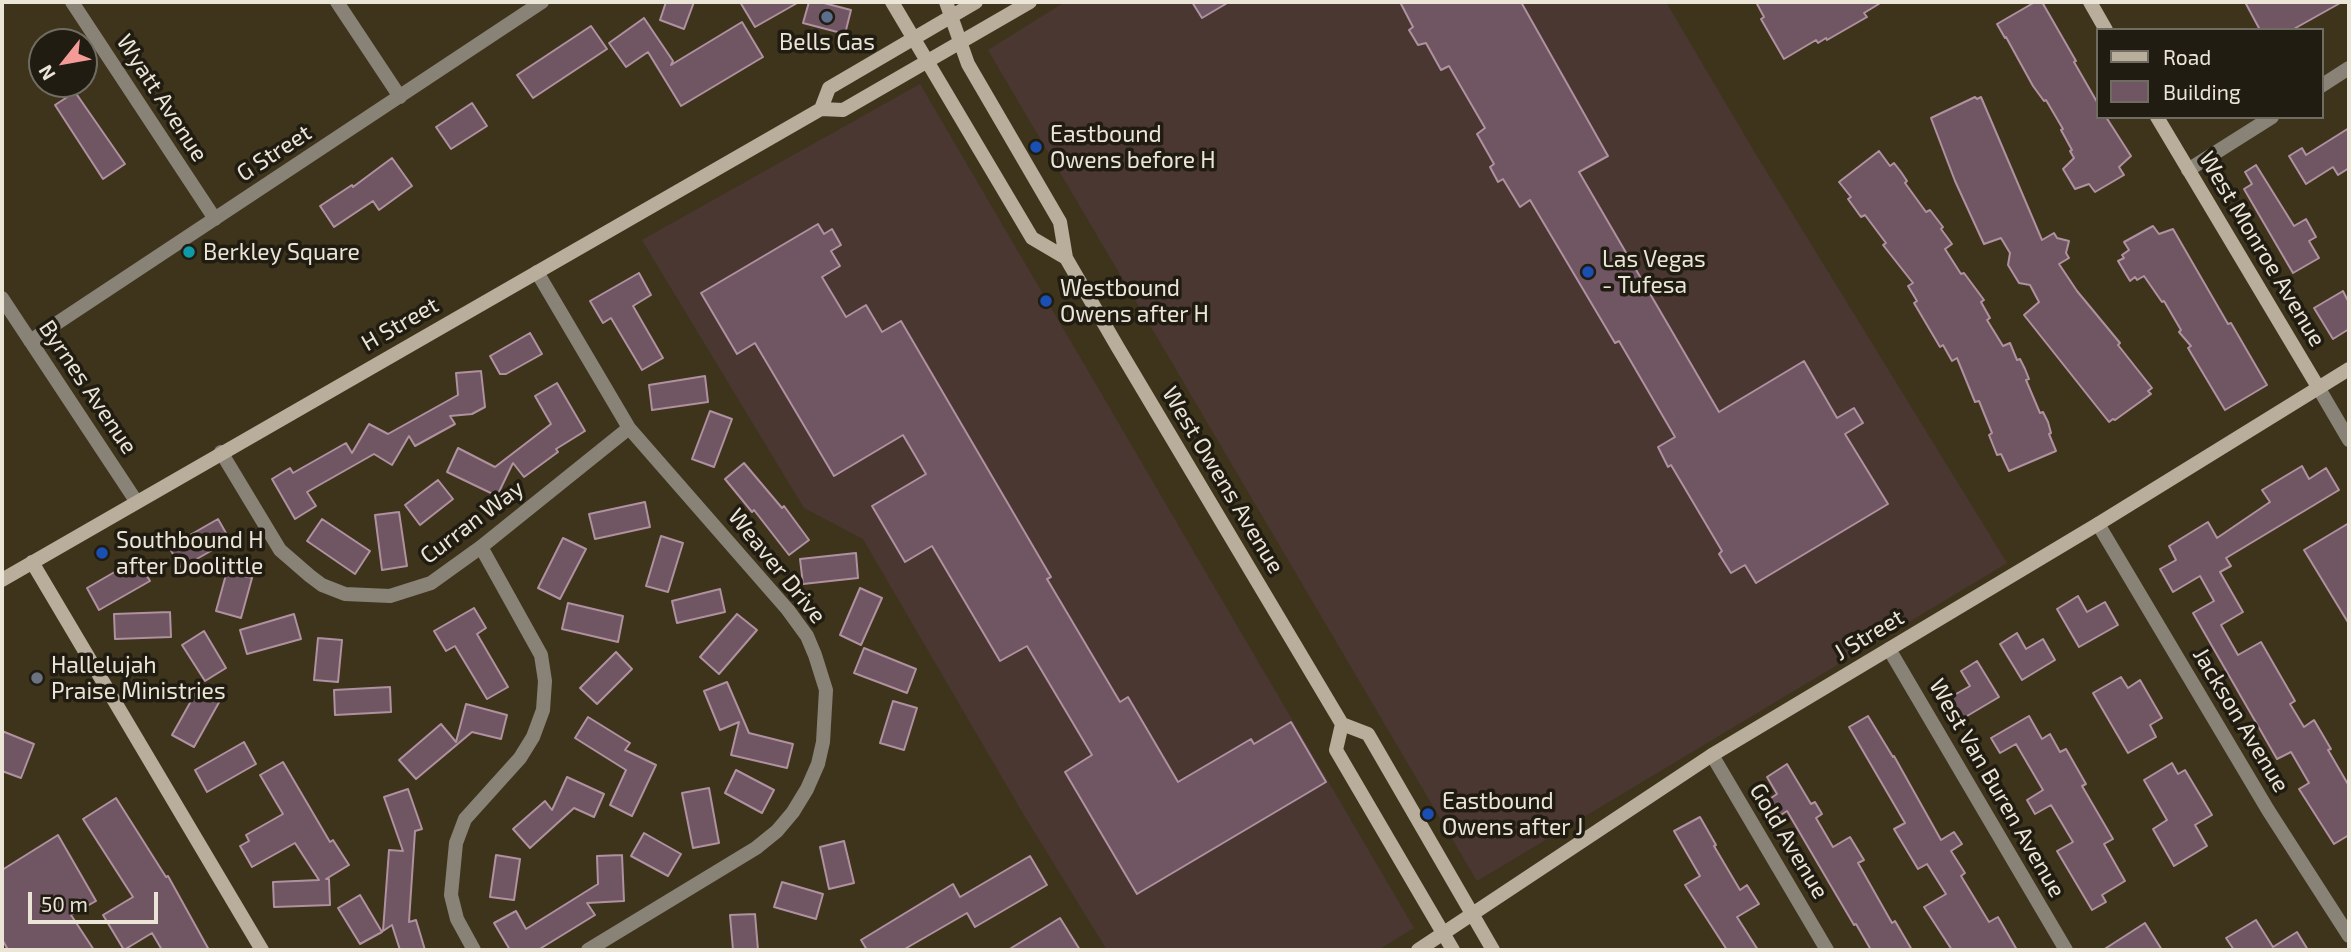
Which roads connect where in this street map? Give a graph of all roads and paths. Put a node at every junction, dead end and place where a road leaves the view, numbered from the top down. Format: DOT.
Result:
graph roads {
  1 [pos="72,2"];
  2 [pos="337,2"];
  3 [pos="542,2"];
  4 [pos="892,2"];
  5 [pos="946,2"];
  6 [pos="976,2"];
  7 [pos="1030,2"];
  8 [pos="2090,2"];
  9 [pos="950,17"];
  10 [pos="2105,28"];
  11 [pos="914,38"];
  12 [pos="958,43"];
  13 [pos="927,60"];
  14 [pos="2349,68"];
  15 [pos="2323,85"];
  16 [pos="400,97"];
  17 [pos="821,108"];
  18 [pos="2158,119"];
  19 [pos="2269,119"];
  20 [pos="2188,170"];
  21 [pos="215,219"];
  22 [pos="1066,258"];
  23 [pos="537,272"];
  24 [pos="2,298"];
  25 [pos="30,341"];
  26 [pos="2349,369"];
  27 [pos="2318,387"];
  28 [pos="629,428"];
  29 [pos="2349,440"];
  30 [pos="221,452"];
  31 [pos="136,501"];
  32 [pos="2098,524"];
  33 [pos="481,547"];
  34 [pos="32,562"];
  35 [pos="2,580"];
  36 [pos="1889,649"];
  37 [pos="1342,724"];
  38 [pos="1712,755"];
  39 [pos="1472,915"];
  40 [pos="1444,934"];
  41 [pos="2349,936"];
  42 [pos="262,950"];
  43 [pos="474,950"];
  44 [pos="588,950"];
  45 [pos="1418,950"];
  46 [pos="1453,950"];
  47 [pos="1493,950"];
  48 [pos="1827,950"];
  49 [pos="2066,950"];
  1 -- 21 [label="street, Wyatt Avenue"];
  2 -- 16 [label="street"];
  3 -- 16 [label="street, G Street"];
  4 -- 11 [label="street"];
  5 -- 9 [label="street, West Owens Avenue"];
  6 -- 9 [label="street, H Street"];
  7 -- 12 [label="street, H Street"];
  8 -- 10 [label="street"];
  9 -- 11 [label="street, H Street"];
  9 -- 12 [label="street, West Owens Avenue"];
  11 -- 13 [label="street"];
  11 -- 17 [label="street, H Street"];
  12 -- 13 [label="street, H Street"];
  12 -- 22 [label="street, West Owens Avenue"];
  13 -- 17 [label="street, H Street"];
  13 -- 22 [label="street"];
  14 -- 15 [label="street"];
  16 -- 21 [label="street, G Street"];
  17 -- 23 [label="street, H Street"];
  18 -- 20 [label="street, West Monroe Avenue"];
  19 -- 20 [label="street"];
  20 -- 27 [label="street, West Monroe Avenue"];
  21 -- 25 [label="street, G Street"];
  22 -- 37 [label="street, West Owens Avenue"];
  23 -- 28 [label="street, Weaver Drive"];
  23 -- 30 [label="street, H Street"];
  24 -- 25 [label="street, Byrnes Avenue"];
  25 -- 31 [label="street, Byrnes Avenue"];
  26 -- 27 [label="street, J Street"];
  27 -- 29 [label="street, West Monroe Avenue"];
  27 -- 32 [label="street, J Street"];
  28 -- 33 [label="street, Curran Way"];
  28 -- 44 [label="street, Weaver Drive"];
  30 -- 31 [label="street, H Street"];
  30 -- 33 [label="street, Curran Way"];
  31 -- 34 [label="street, H Street"];
  32 -- 36 [label="street, J Street"];
  32 -- 41 [label="street, Jackson Avenue"];
  33 -- 43 [label="street"];
  34 -- 35 [label="street, H Street"];
  34 -- 42 [label="street"];
  36 -- 38 [label="street, J Street"];
  36 -- 49 [label="street, West Van Buren Avenue"];
  37 -- 39 [label="street"];
  37 -- 40 [label="street"];
  38 -- 39 [label="street, J Street"];
  38 -- 48 [label="street, Gold Avenue"];
  39 -- 40 [label="street, J Street"];
  39 -- 47 [label="street"];
  40 -- 45 [label="street, J Street"];
  40 -- 46 [label="street"];
}
